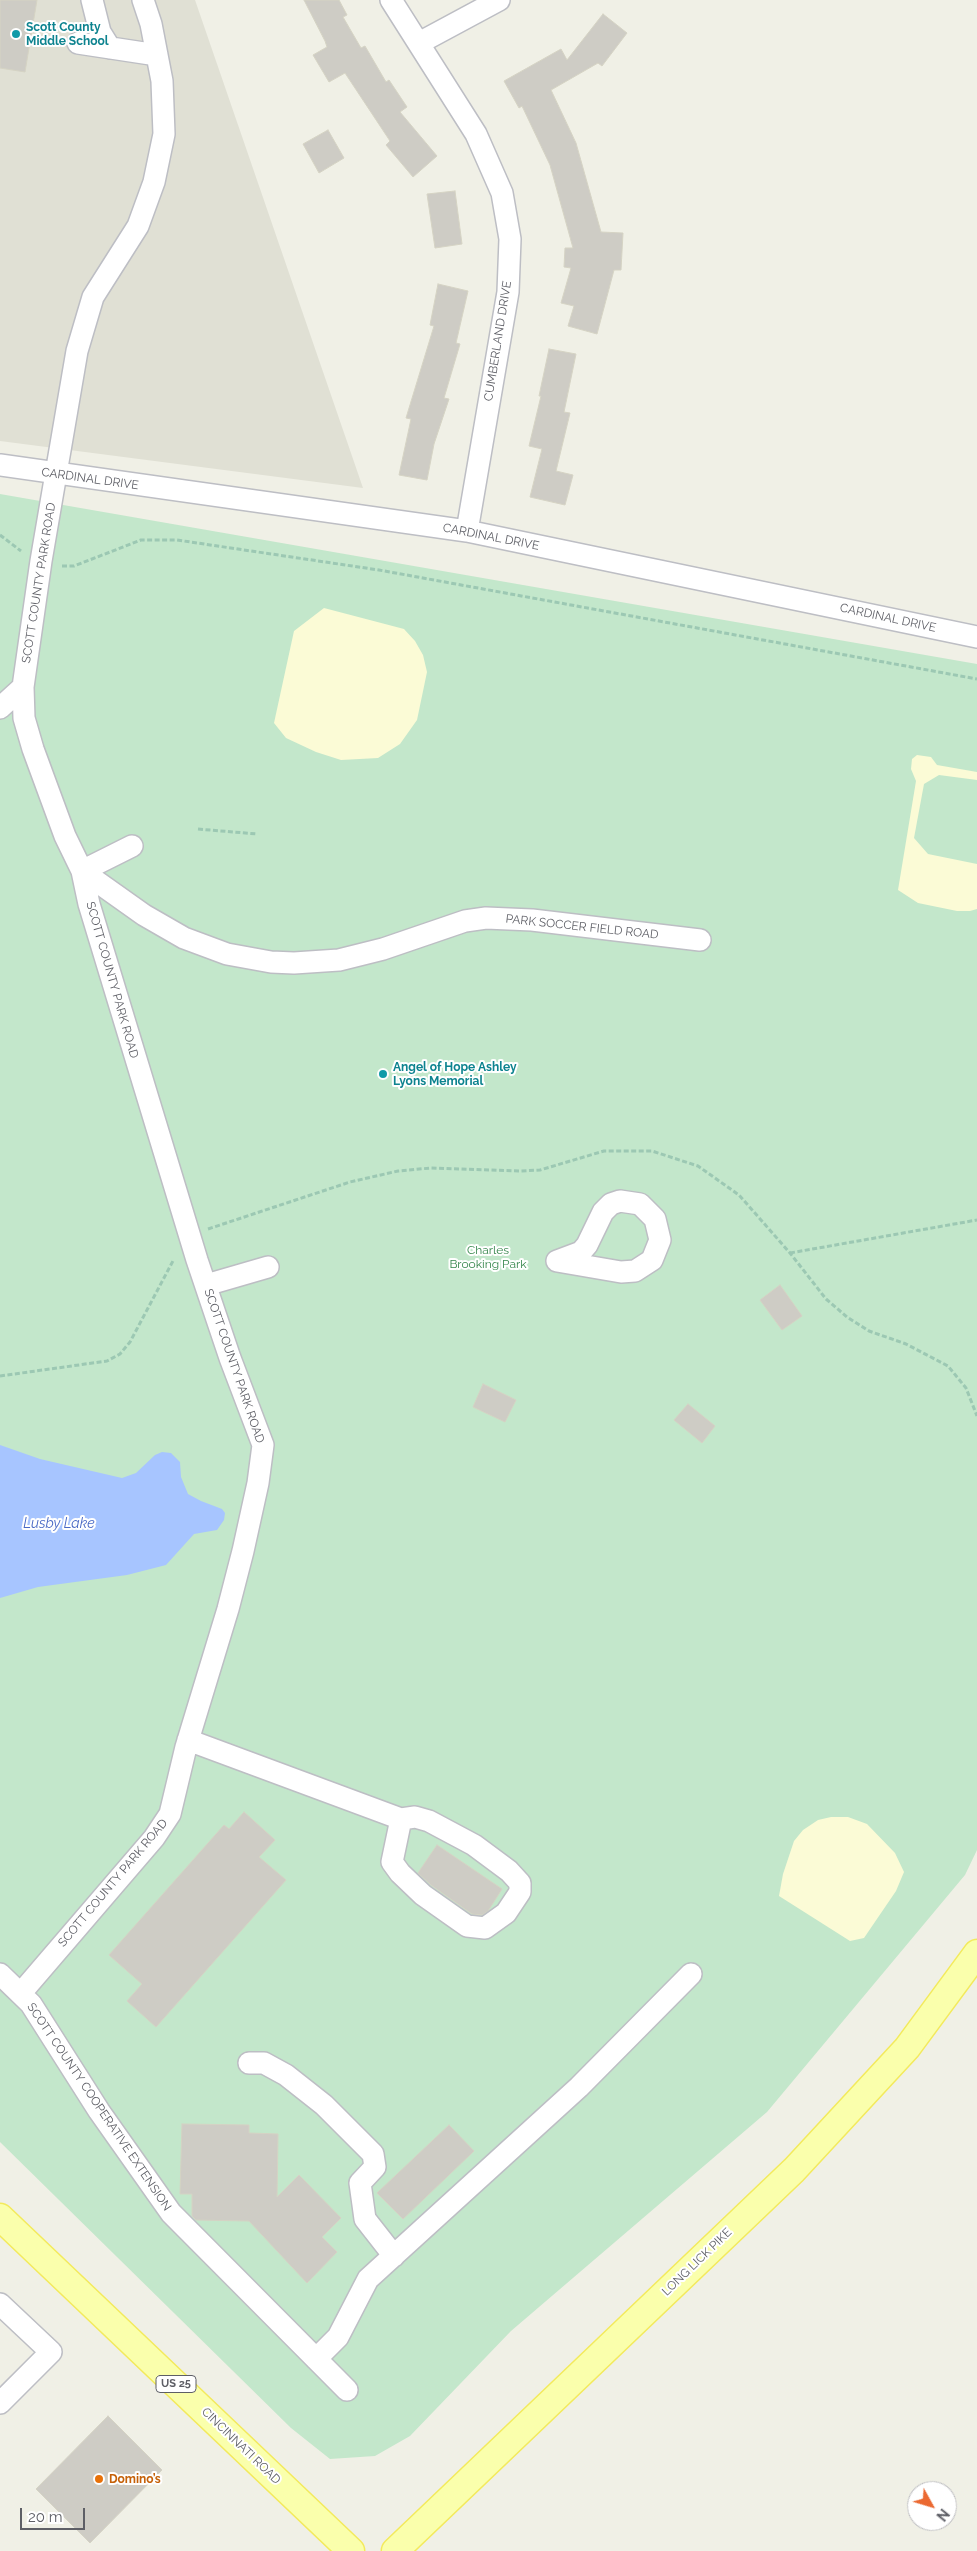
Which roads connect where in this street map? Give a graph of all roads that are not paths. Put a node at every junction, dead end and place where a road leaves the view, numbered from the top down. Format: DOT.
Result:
graph roads {
  1 [pos="92,0"];
  2 [pos="143,0"];
  3 [pos="391,0"];
  4 [pos="500,0"];
  5 [pos="78,43"];
  6 [pos="418,43"];
  7 [pos="110,48"];
  8 [pos="158,55"];
  9 [pos="0,465"];
  10 [pos="56,474"];
  11 [pos="467,532"];
  12 [pos="977,637"];
  13 [pos="23,687"];
  14 [pos="0,708"];
  15 [pos="65,836"];
  16 [pos="132,846"];
  17 [pos="82,871"];
  18 [pos="700,940"];
  19 [pos="557,1261"];
  20 [pos="268,1267"];
  21 [pos="206,1286"];
  22 [pos="188,1740"];
  23 [pos="401,1819"];
  24 [pos="977,1953"];
  25 [pos="0,1974"];
  26 [pos="691,1974"];
  27 [pos="21,1993"];
  28 [pos="250,2063"];
  29 [pos="0,2217"];
  30 [pos="394,2256"];
  31 [pos="0,2304"];
  32 [pos="316,2359"];
  33 [pos="347,2390"];
  34 [pos="0,2403"];
  35 [pos="351,2551"];
  36 [pos="395,2551"];
  1 -- 7 [label="street"];
  2 -- 8 [label="street, SCOTT COUNTY PARK ROAD"];
  3 -- 6 [label="street, CUMBERLAND DRIVE"];
  4 -- 6 [label="street"];
  5 -- 7 [label="street"];
  6 -- 11 [label="street, CUMBERLAND DRIVE"];
  7 -- 8 [label="street"];
  8 -- 10 [label="street, SCOTT COUNTY PARK ROAD"];
  9 -- 10 [label="street, CARDINAL DRIVE"];
  10 -- 11 [label="street, CARDINAL DRIVE"];
  10 -- 13 [label="street, SCOTT COUNTY PARK ROAD"];
  11 -- 12 [label="street, CARDINAL DRIVE"];
  13 -- 14 [label="street"];
  13 -- 15 [label="street, SCOTT COUNTY PARK ROAD"];
  15 -- 17 [label="street, PARK SOCCER FIELD ROAD"];
  16 -- 17 [label="street"];
  17 -- 18 [label="street, PARK SOCCER FIELD ROAD"];
  17 -- 21 [label="street, SCOTT COUNTY PARK ROAD"];
  19 -- 19 [label="street"];
  20 -- 21 [label="street"];
  21 -- 22 [label="street, SCOTT COUNTY PARK ROAD"];
  22 -- 23 [label="street"];
  22 -- 27 [label="street, SCOTT COUNTY PARK ROAD"];
  23 -- 23 [label="street"];
  24 -- 36 [label="main road, LONG LICK PIKE"];
  25 -- 27 [label="street, SCOTT COUNTY COOPERATIVE EXTENSION"];
  26 -- 30 [label="street"];
  27 -- 32 [label="street, SCOTT COUNTY COOPERATIVE EXTENSION"];
  28 -- 30 [label="street"];
  29 -- 35 [label="main road, CINCINNATI ROAD / US 25"];
  30 -- 32 [label="street"];
  31 -- 34 [label="street"];
  32 -- 33 [label="street, SCOTT COUNTY COOPERATIVE EXTENSION"];
}
